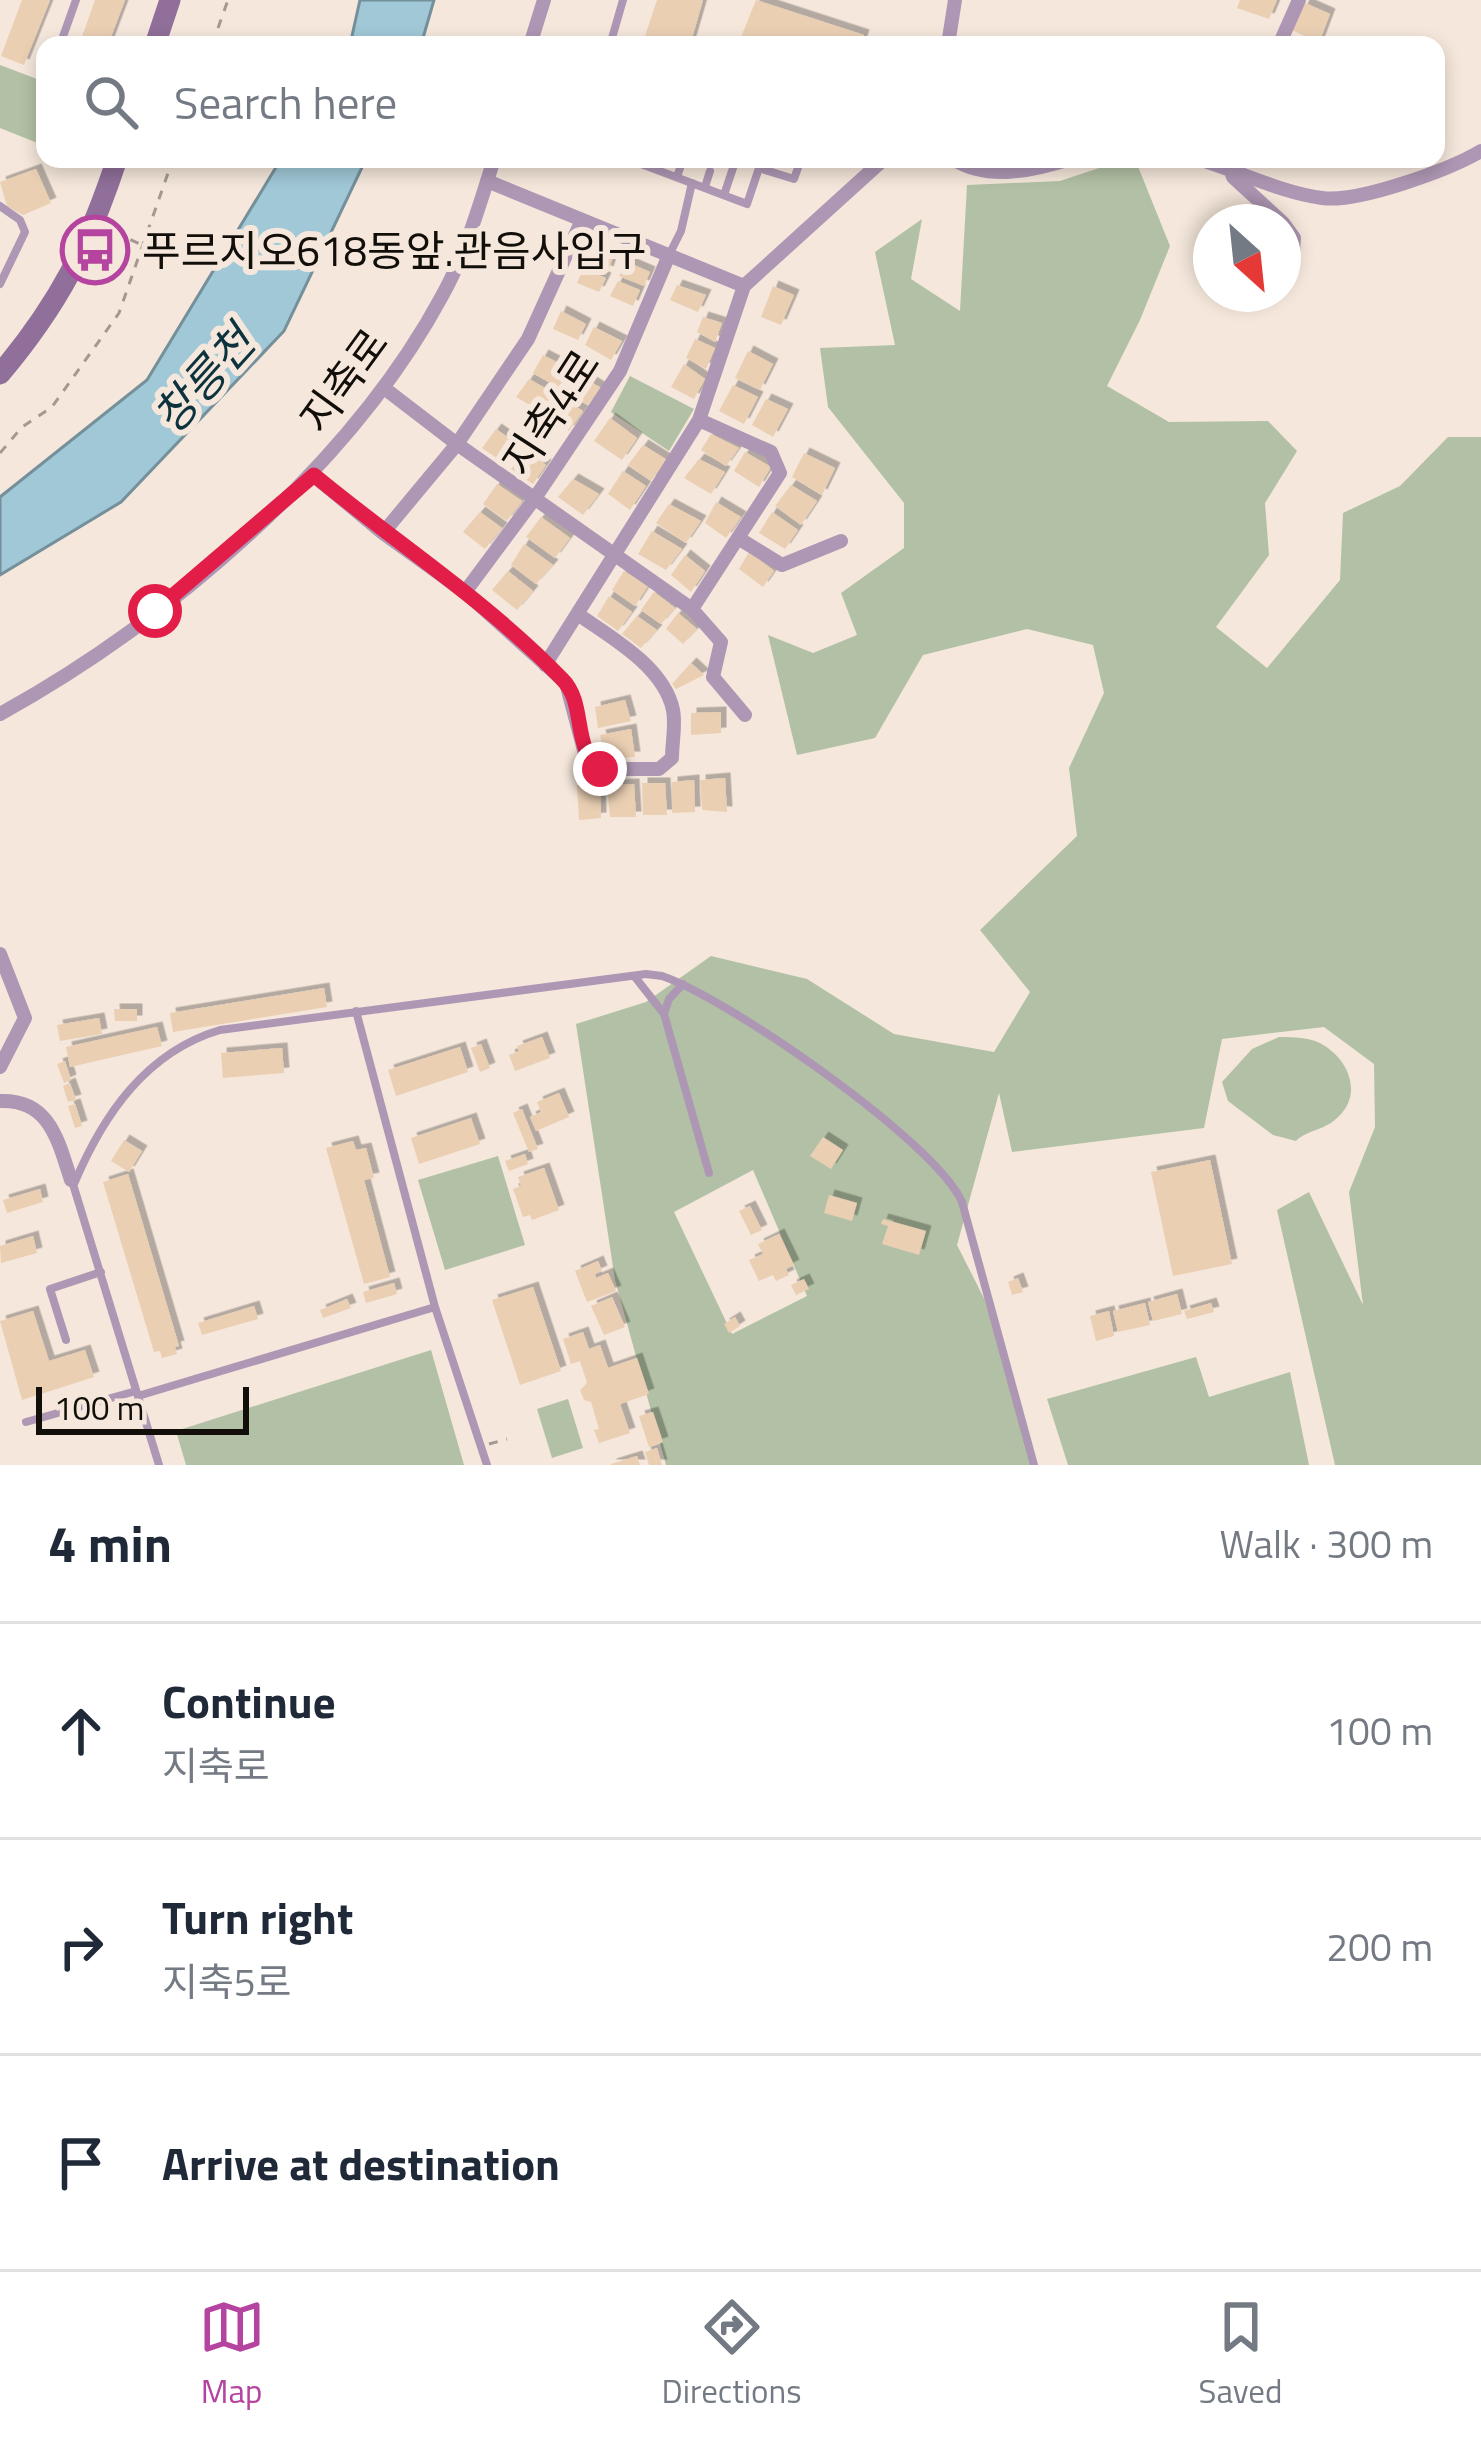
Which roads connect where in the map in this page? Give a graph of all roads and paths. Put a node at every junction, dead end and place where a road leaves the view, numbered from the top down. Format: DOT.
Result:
graph roads {
  1 [pos="76,0"];
  2 [pos="170,0"];
  3 [pos="228,0"];
  4 [pos="544,0"];
  5 [pos="623,0"];
  6 [pos="955,0"];
  7 [pos="1299,0"];
  8 [pos="63,36"];
  9 [pos="158,36"];
  10 [pos="215,36"];
  11 [pos="533,36"];
  12 [pos="613,36"];
  13 [pos="949,36"];
  14 [pos="1283,36"];
  15 [pos="1481,151"];
  16 [pos="113,168"];
  17 [pos="170,168"];
  18 [pos="491,168"];
  19 [pos="654,168"];
  20 [pos="680,168"];
  21 [pos="733,168"];
  22 [pos="760,168"];
  23 [pos="770,168"];
  24 [pos="798,168"];
  25 [pos="874,168"];
  26 [pos="966,168"];
  27 [pos="1031,168"];
  28 [pos="1235,168"];
  29 [pos="1242,168"];
  30 [pos="710,171"];
  31 [pos="677,177"];
  32 [pos="487,181"];
  33 [pos="692,183"];
  34 [pos="705,187"];
  35 [pos="724,195"];
  36 [pos="1267,204"];
  37 [pos="0,206"];
  38 [pos="582,220"];
  39 [pos="114,232"];
  40 [pos="142,245"];
  41 [pos="669,256"];
  42 [pos="0,284"];
  43 [pos="745,286"];
  44 [pos="0,374"];
  45 [pos="384,388"];
  46 [pos="699,420"];
  47 [pos="457,444"];
  48 [pos="0,453"];
  49 [pos="314,475"];
  50 [pos="536,498"];
  51 [pos="383,533"];
  52 [pos="738,538"];
  53 [pos="841,541"];
  54 [pos="615,555"];
  55 [pos="465,592"];
  56 [pos="692,609"];
  57 [pos="579,615"];
  58 [pos="545,665"];
  59 [pos="0,714"];
  60 [pos="745,715"];
  61 [pos="0,954"];
  62 [pos="634,976"];
  63 [pos="683,984"];
  64 [pos="356,1011"];
  65 [pos="664,1014"];
  66 [pos="0,1067"];
  67 [pos="0,1102"];
  68 [pos="709,1172"];
  69 [pos="72,1182"];
  70 [pos="101,1273"];
  71 [pos="435,1307"];
  72 [pos="66,1340"];
  73 [pos="137,1394"];
  74 [pos="26,1422"];
  75 [pos="507,1439"];
  76 [pos="482,1446"];
  77 [pos="159,1465"];
  78 [pos="487,1465"];
  79 [pos="1034,1465"];
  1 -- 8 [label="lane"];
  2 -- 9 [label="main road"];
  3 -- 10 [label="path"];
  4 -- 11 [label="street"];
  5 -- 12 [label="lane"];
  6 -- 13 [label="street"];
  7 -- 14 [label="street"];
  15 -- 29 [label="street"];
  16 -- 44 [label="main road"];
  17 -- 40 [label="path"];
  18 -- 32 [label="street, 지축로"];
  19 -- 31 [label="lane"];
  20 -- 31 [label="lane"];
  21 -- 35 [label="lane"];
  22 -- 35 [label="lane"];
  23 -- 24 [label="lane"];
  25 -- 43 [label="street"];
  26 -- 27 [label="street"];
  28 -- 36 [label="street"];
  30 -- 34 [label="lane"];
  31 -- 33 [label="lane"];
  32 -- 38 [label="street"];
  32 -- 45 [label="street, 지축로"];
  33 -- 34 [label="lane"];
  33 -- 41 [label="lane"];
  34 -- 35 [label="lane"];
  37 -- 42 [label="lane"];
  38 -- 41 [label="street"];
  38 -- 47 [label="street, 지축4로"];
  39 -- 40 [label="path"];
  40 -- 48 [label="path"];
  41 -- 43 [label="street"];
  41 -- 50 [label="street, 지축4로"];
  43 -- 46 [label="street"];
  45 -- 47 [label="street"];
  45 -- 49 [label="street, 지축로"];
  46 -- 52 [label="street"];
  46 -- 54 [label="street"];
  47 -- 50 [label="street"];
  47 -- 51 [label="street, 지축4로"];
  49 -- 51 [label="street"];
  49 -- 59 [label="street, 지축로"];
  50 -- 54 [label="street"];
  50 -- 55 [label="street, 지축4로"];
  51 -- 55 [label="street"];
  52 -- 53 [label="street"];
  52 -- 56 [label="street"];
  54 -- 56 [label="street"];
  54 -- 57 [label="street"];
  55 -- 58 [label="street"];
  56 -- 60 [label="street"];
  57 -- 58 [label="street"];
  57 -- 58 [label="street"];
  61 -- 66 [label="street"];
  62 -- 63 [label="lane"];
  62 -- 64 [label="lane"];
  62 -- 65 [label="lane"];
  63 -- 65 [label="lane"];
  63 -- 79 [label="lane"];
  64 -- 69 [label="lane"];
  64 -- 71 [label="lane"];
  65 -- 68 [label="lane"];
  67 -- 69 [label="street"];
  69 -- 70 [label="lane"];
  70 -- 72 [label="lane"];
  70 -- 73 [label="lane"];
  71 -- 73 [label="lane"];
  71 -- 76 [label="lane"];
  73 -- 74 [label="lane"];
  73 -- 77 [label="lane"];
  75 -- 76 [label="path"];
  76 -- 78 [label="lane"];
}
